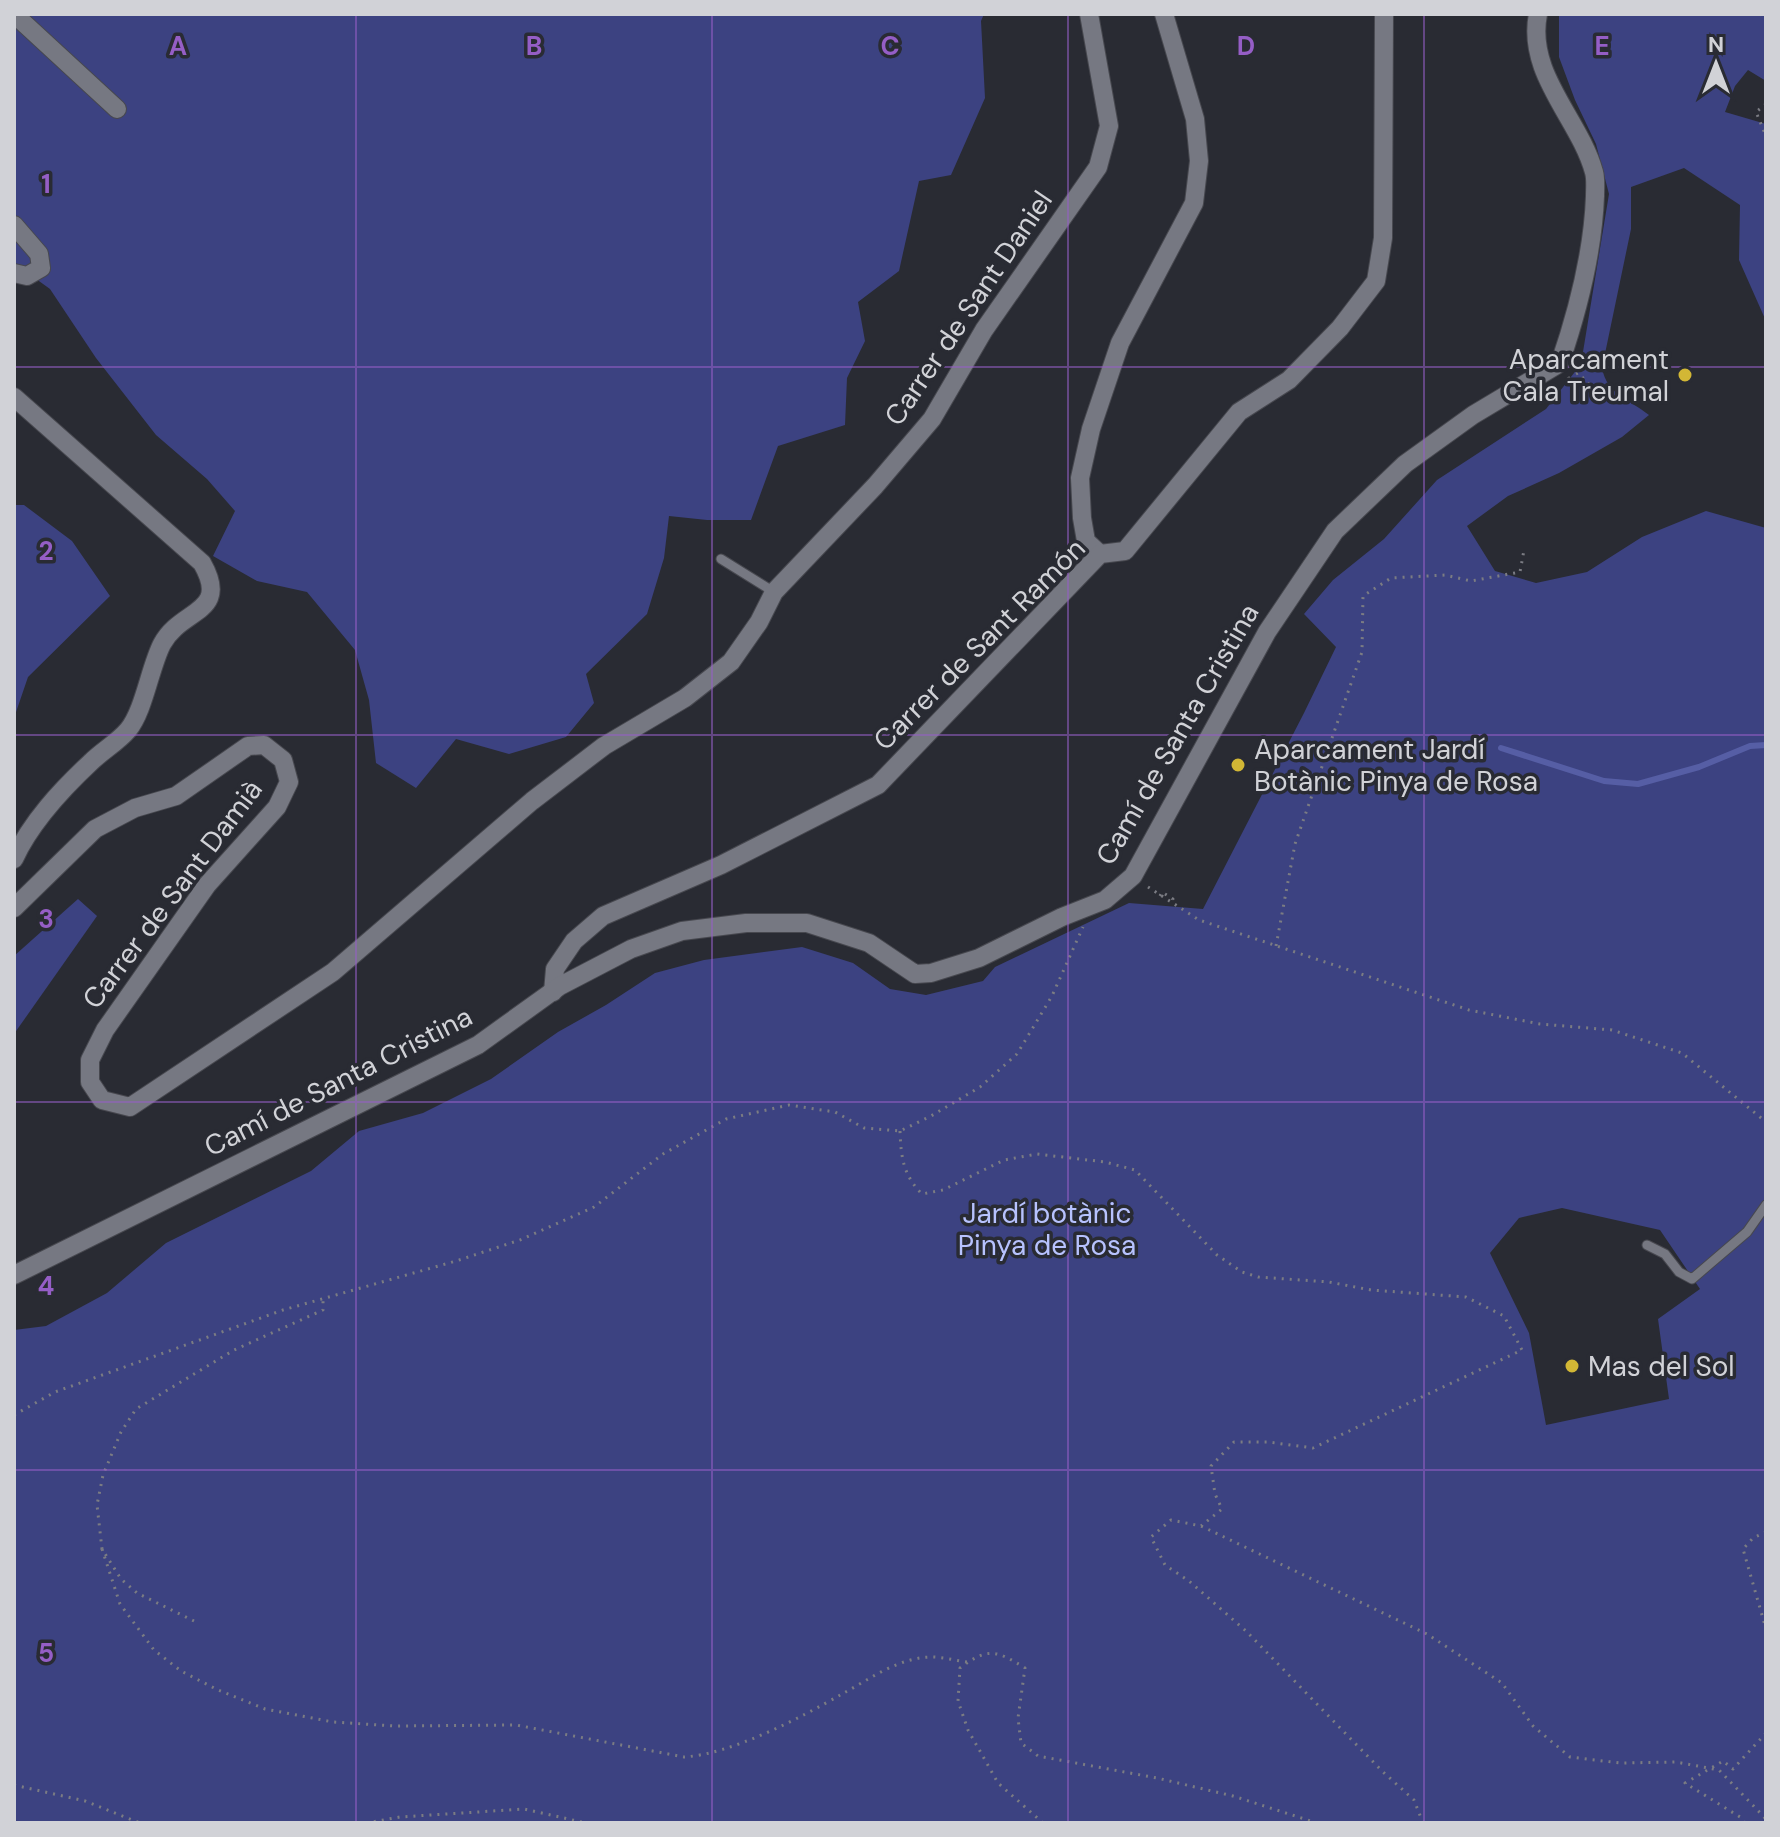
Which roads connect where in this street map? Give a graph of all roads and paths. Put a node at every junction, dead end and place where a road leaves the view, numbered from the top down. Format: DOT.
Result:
graph roads {
  1 [pos="14,14"];
  2 [pos="1089,14"];
  3 [pos="1164,14"];
  4 [pos="1384,14"];
  5 [pos="1760,14"];
  6 [pos="1534,18"];
  7 [pos="1766,18"];
  8 [pos="1766,104"];
  9 [pos="117,109"];
  10 [pos="1766,136"];
  11 [pos="14,225"];
  12 [pos="14,273"];
  13 [pos="1569,377"];
  14 [pos="1584,391"];
  15 [pos="14,397"];
  16 [pos="1524,550"];
  17 [pos="1100,554"];
  18 [pos="721,559"];
  19 [pos="774,592"];
  20 [pos="14,859"];
  21 [pos="1133,876"];
  22 [pos="1093,904"];
  23 [pos="14,908"];
  24 [pos="1276,946"];
  25 [pos="553,992"];
  26 [pos="1766,1122"];
  27 [pos="900,1131"];
  28 [pos="1766,1205"];
  29 [pos="1647,1245"];
  30 [pos="14,1275"];
  31 [pos="323,1298"];
  32 [pos="14,1415"];
  33 [pos="1201,1526"];
  34 [pos="1766,1532"];
  35 [pos="102,1549"];
  36 [pos="194,1621"];
  37 [pos="1766,1629"];
  38 [pos="968,1662"];
  39 [pos="1766,1733"];
  40 [pos="1707,1768"];
  41 [pos="14,1785"];
  42 [pos="1766,1819"];
  43 [pos="140,1823"];
  44 [pos="366,1823"];
  45 [pos="586,1823"];
  46 [pos="1043,1823"];
  47 [pos="1317,1823"];
  48 [pos="1423,1823"];
  49 [pos="1745,1823"];
  1 -- 9 [label="street"];
  2 -- 19 [label="street, Carrer de Sant Daniel"];
  3 -- 17 [label="street"];
  4 -- 17 [label="street, Carrer de Sant Ramón"];
  5 -- 7 [label="path"];
  6 -- 21 [label="street, Camí de Santa Cristina"];
  8 -- 10 [label="path"];
  11 -- 12 [label="street"];
  13 -- 14 [label="path"];
  15 -- 20 [label="street"];
  16 -- 24 [label="path"];
  17 -- 25 [label="street, Carrer de Sant Ramón"];
  18 -- 19 [label="lane"];
  19 -- 23 [label="street, Carrer de Sant Damià"];
  21 -- 22 [label="street, Camí de Santa Cristina"];
  21 -- 24 [label="path"];
  22 -- 25 [label="street, Camí de Santa Cristina"];
  22 -- 27 [label="path"];
  24 -- 26 [label="path"];
  25 -- 30 [label="street, Camí de Santa Cristina"];
  27 -- 31 [label="path"];
  27 -- 33 [label="path"];
  28 -- 29 [label="lane"];
  31 -- 32 [label="path"];
  31 -- 35 [label="path"];
  33 -- 40 [label="path"];
  33 -- 48 [label="path"];
  34 -- 37 [label="path"];
  35 -- 36 [label="path"];
  35 -- 38 [label="path"];
  38 -- 46 [label="path"];
  38 -- 47 [label="path"];
  39 -- 40 [label="path"];
  40 -- 42 [label="path"];
  40 -- 49 [label="path"];
  41 -- 43 [label="path"];
  44 -- 45 [label="path"];
}
